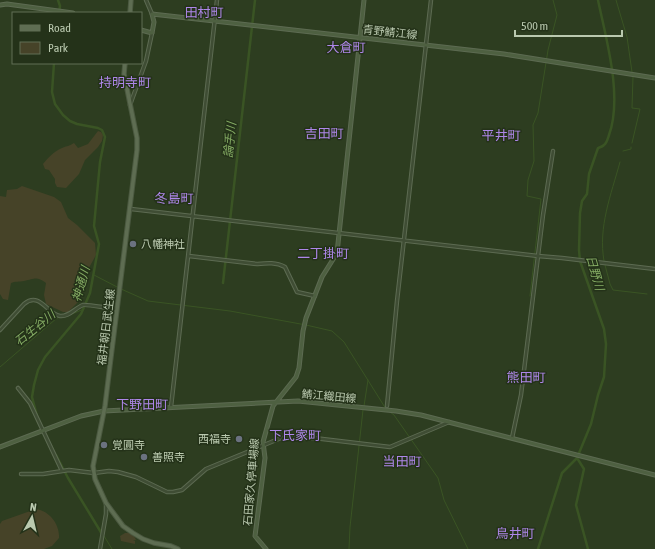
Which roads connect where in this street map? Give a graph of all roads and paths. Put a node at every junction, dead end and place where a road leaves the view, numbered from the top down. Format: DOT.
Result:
graph roads {
  1 [pos="131,0"];
  2 [pos="146,0"];
  3 [pos="217,0"];
  4 [pos="364,0"];
  5 [pos="431,0"];
  6 [pos="0,5"];
  7 [pos="69,12"];
  8 [pos="130,12"];
  9 [pos="152,14"];
  10 [pos="215,22"];
  11 [pos="142,30"];
  12 [pos="152,33"];
  13 [pos="360,38"];
  14 [pos="426,45"];
  15 [pos="125,64"];
  16 [pos="655,78"];
  17 [pos="130,105"];
  18 [pos="552,151"];
  19 [pos="131,209"];
  20 [pos="193,216"];
  21 [pos="339,233"];
  22 [pos="404,240"];
  23 [pos="189,256"];
  24 [pos="538,256"];
  25 [pos="655,269"];
  26 [pos="315,296"];
  27 [pos="117,309"];
  28 [pos="0,330"];
  29 [pos="18,388"];
  30 [pos="275,402"];
  31 [pos="387,406"];
  32 [pos="171,407"];
  33 [pos="104,410"];
  34 [pos="449,422"];
  35 [pos="44,430"];
  36 [pos="512,438"];
  37 [pos="263,445"];
  38 [pos="0,448"];
  39 [pos="63,471"];
  40 [pos="94,473"];
  41 [pos="21,474"];
  42 [pos="655,475"];
  43 [pos="106,502"];
  44 [pos="100,549"];
  45 [pos="178,549"];
  46 [pos="266,549"];
  1 -- 8 [label="main road"];
  2 -- 9 [label="street"];
  3 -- 10 [label="street"];
  4 -- 13 [label="main road, 石田家久停車場線"];
  5 -- 14 [label="street"];
  6 -- 7 [label="main road"];
  9 -- 10 [label="main road, 青野鯖江線"];
  9 -- 12 [label="main road"];
  10 -- 13 [label="main road, 青野鯖江線"];
  10 -- 20 [label="street"];
  11 -- 12 [label="main road"];
  12 -- 17 [label="street"];
  13 -- 14 [label="main road, 青野鯖江線"];
  13 -- 21 [label="main road, 石田家久停車場線"];
  14 -- 16 [label="main road, 青野鯖江線"];
  14 -- 22 [label="street"];
  15 -- 17 [label="main road, 福井朝日武生線"];
  17 -- 19 [label="main road, 福井朝日武生線"];
  18 -- 24 [label="street"];
  19 -- 20 [label="street"];
  19 -- 27 [label="main road, 福井朝日武生線"];
  20 -- 21 [label="street"];
  20 -- 23 [label="street"];
  21 -- 22 [label="street"];
  21 -- 26 [label="main road, 石田家久停車場線"];
  22 -- 24 [label="street"];
  22 -- 31 [label="street"];
  23 -- 26 [label="street"];
  23 -- 32 [label="street"];
  24 -- 25 [label="street"];
  24 -- 36 [label="street"];
  26 -- 30 [label="main road, 石田家久停車場線"];
  27 -- 28 [label="street"];
  27 -- 33 [label="main road, 福井朝日武生線"];
  29 -- 35 [label="street"];
  30 -- 32 [label="main road, 鯖江織田線"];
  30 -- 34 [label="main road, 鯖江織田線"];
  30 -- 37 [label="main road, 石田家久停車場線"];
  32 -- 33 [label="main road, 鯖江織田線"];
  33 -- 35 [label="main road, 鯖江織田線"];
  33 -- 40 [label="main road, 福井朝日武生線"];
  34 -- 36 [label="main road, 鯖江織田線"];
  34 -- 37 [label="street"];
  35 -- 38 [label="main road, 鯖江織田線"];
  35 -- 39 [label="street"];
  36 -- 42 [label="main road, 鯖江織田線"];
  37 -- 40 [label="street"];
  37 -- 46 [label="main road, 石田家久停車場線"];
  39 -- 40 [label="street"];
  39 -- 41 [label="street"];
  40 -- 43 [label="main road, 福井朝日武生線"];
  43 -- 44 [label="street"];
  43 -- 45 [label="main road, 福井朝日武生線"];
}
